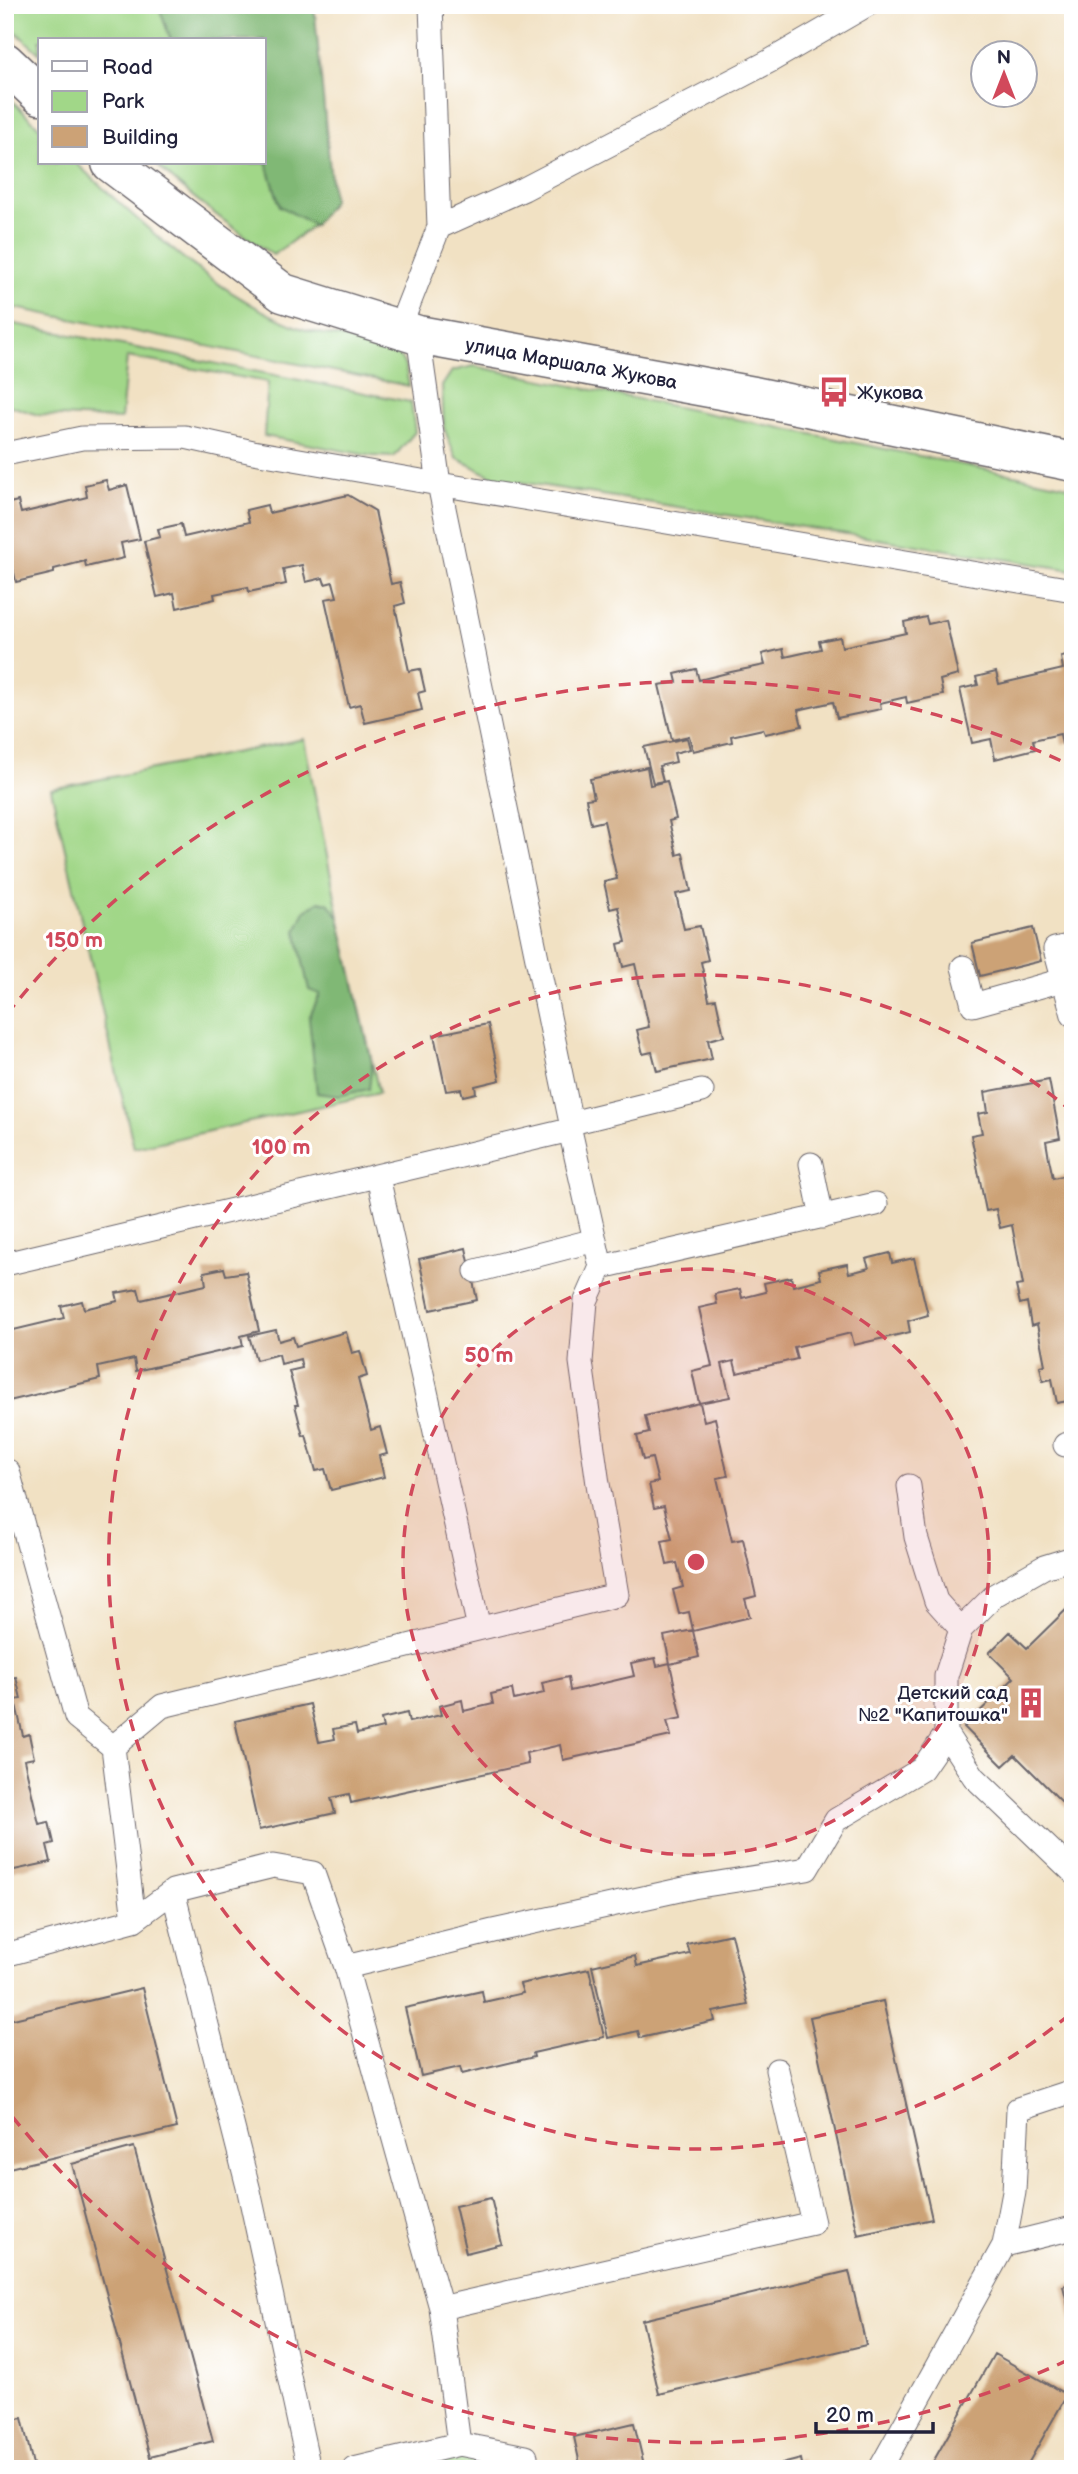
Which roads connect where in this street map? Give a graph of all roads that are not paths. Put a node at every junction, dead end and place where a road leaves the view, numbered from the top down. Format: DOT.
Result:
graph roads {
  1 [pos="431,5"];
  2 [pos="867,5"];
  3 [pos="5,62"];
  4 [pos="38,93"];
  5 [pos="112,164"];
  6 [pos="439,227"];
  7 [pos="408,332"];
  8 [pos="5,454"];
  9 [pos="1073,462"];
  10 [pos="439,484"];
  11 [pos="1073,590"];
  12 [pos="1073,945"];
  13 [pos="963,967"];
  14 [pos="1063,981"];
  15 [pos="1073,1015"];
  16 [pos="702,1091"];
  17 [pos="570,1126"];
  18 [pos="811,1164"];
  19 [pos="378,1177"];
  20 [pos="876,1204"];
  21 [pos="822,1217"];
  22 [pos="595,1240"];
  23 [pos="5,1264"];
  24 [pos="601,1267"];
  25 [pos="477,1271"];
  26 [pos="8,1471"];
  27 [pos="909,1486"];
  28 [pos="1073,1558"];
  29 [pos="479,1628"];
  30 [pos="961,1629"];
  31 [pos="946,1734"];
  32 [pos="113,1747"];
  33 [pos="1073,1872"];
  34 [pos="173,1891"];
  35 [pos="134,1920"];
  36 [pos="5,1955"];
  37 [pos="346,1967"];
  38 [pos="777,2070"];
  39 [pos="1073,2091"];
  40 [pos="1073,2228"];
  41 [pos="1004,2245"];
  42 [pos="441,2308"];
  43 [pos="459,2444"];
  44 [pos="309,2469"];
  45 [pos="354,2469"];
  46 [pos="528,2469"];
  47 [pos="880,2469"];
  1 -- 6 [label="lane"];
  2 -- 6 [label="lane"];
  3 -- 4 [label="main road"];
  5 -- 7 [label="main road, улица Маршала Жукова"];
  6 -- 7 [label="lane"];
  7 -- 9 [label="main road, улица Маршала Жукова"];
  7 -- 10 [label="lane"];
  8 -- 10 [label="lane"];
  10 -- 11 [label="lane"];
  10 -- 17 [label="lane"];
  12 -- 14 [label="lane"];
  13 -- 14 [label="lane"];
  14 -- 15 [label="lane"];
  16 -- 17 [label="lane"];
  17 -- 19 [label="lane"];
  17 -- 22 [label="lane"];
  18 -- 21 [label="lane"];
  19 -- 23 [label="lane"];
  19 -- 29 [label="lane"];
  20 -- 21 [label="lane"];
  21 -- 24 [label="lane"];
  22 -- 24 [label="lane"];
  22 -- 25 [label="lane"];
  24 -- 29 [label="lane"];
  26 -- 32 [label="lane"];
  27 -- 30 [label="lane"];
  28 -- 30 [label="lane"];
  29 -- 32 [label="lane"];
  30 -- 31 [label="lane"];
  31 -- 33 [label="lane"];
  31 -- 37 [label="lane"];
  32 -- 35 [label="lane"];
  34 -- 35 [label="lane"];
  34 -- 37 [label="lane"];
  34 -- 44 [label="lane"];
  35 -- 36 [label="lane"];
  37 -- 42 [label="lane"];
  38 -- 42 [label="lane"];
  39 -- 41 [label="lane"];
  40 -- 41 [label="lane"];
  41 -- 47 [label="lane"];
  42 -- 43 [label="lane"];
  43 -- 45 [label="lane"];
  43 -- 46 [label="lane"];
}
